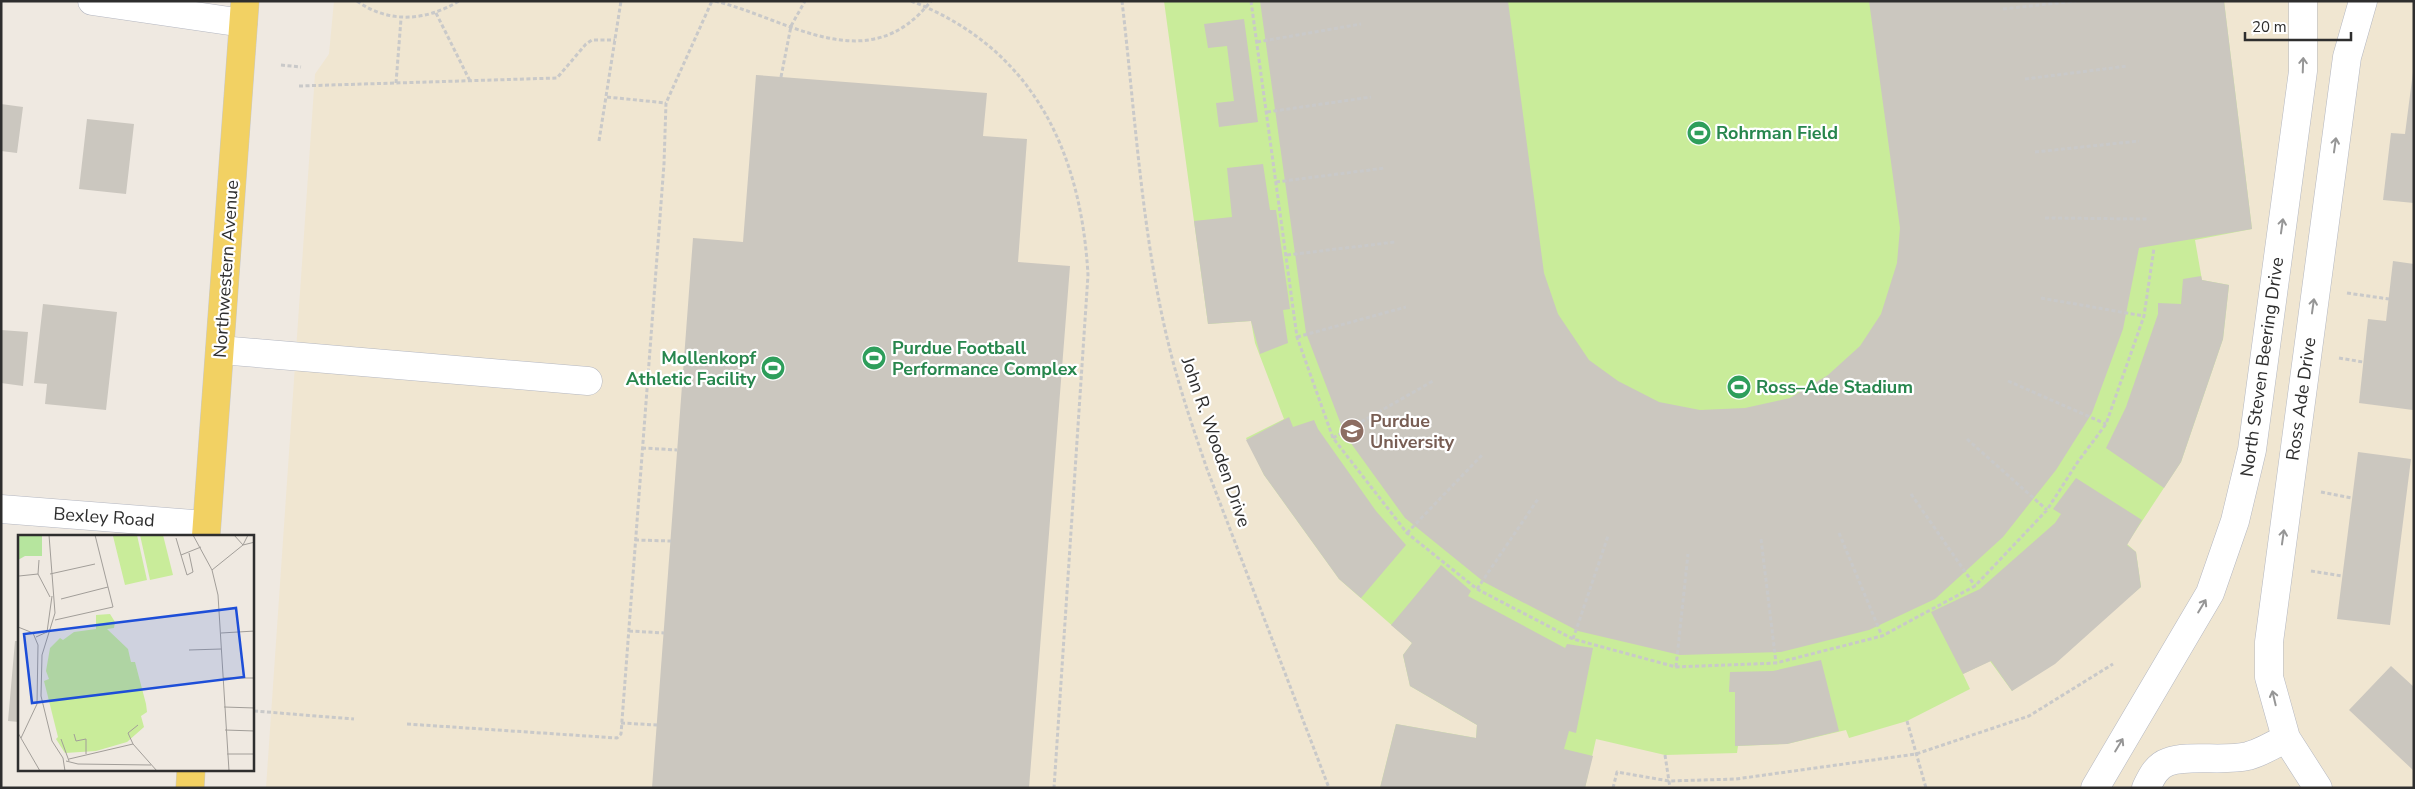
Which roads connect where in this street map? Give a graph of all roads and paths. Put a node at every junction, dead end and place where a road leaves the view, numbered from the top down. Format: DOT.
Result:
graph roads {
  1 [pos="92,1"];
  2 [pos="357,1"];
  3 [pos="459,1"];
  4 [pos="621,1"];
  5 [pos="713,1"];
  6 [pos="805,1"];
  7 [pos="911,1"];
  8 [pos="931,1"];
  9 [pos="1122,1"];
  10 [pos="1252,1"];
  11 [pos="2076,1"];
  12 [pos="2302,1"];
  13 [pos="2363,1"];
  14 [pos="927,7"];
  15 [pos="2002,9"];
  16 [pos="244,12"];
  17 [pos="436,13"];
  18 [pos="401,19"];
  19 [pos="1361,24"];
  20 [pos="790,26"];
  21 [pos="615,40"];
  22 [pos="1257,42"];
  23 [pos="281,65"];
  24 [pos="2128,66"];
  25 [pos="301,67"];
  26 [pos="781,77"];
  27 [pos="2026,79"];
  28 [pos="470,81"];
  29 [pos="396,83"];
  30 [pos="298,86"];
  31 [pos="1371,96"];
  32 [pos="608,97"];
  33 [pos="666,103"];
  34 [pos="1267,112"];
  35 [pos="599,141"];
  36 [pos="2139,141"];
  37 [pos="2035,152"];
  38 [pos="1385,168"];
  39 [pos="1276,182"];
  40 [pos="2045,218"];
  41 [pos="2149,219"];
  42 [pos="1395,242"];
  43 [pos="2154,248"];
  44 [pos="1287,255"];
  45 [pos="2338,292"];
  46 [pos="2041,298"];
  47 [pos="2389,298"];
  48 [pos="1406,307"];
  49 [pos="2144,316"];
  50 [pos="1297,337"];
  51 [pos="220,350"];
  52 [pos="2337,358"];
  53 [pos="2363,362"];
  54 [pos="588,381"];
  55 [pos="1434,381"];
  56 [pos="2008,381"];
  57 [pos="2106,424"];
  58 [pos="1333,438"];
  59 [pos="1967,439"];
  60 [pos="642,448"];
  61 [pos="677,450"];
  62 [pos="1483,454"];
  63 [pos="2318,491"];
  64 [pos="1911,494"];
  65 [pos="2352,498"];
  66 [pos="1538,499"];
  67 [pos="1,509"];
  68 [pos="2047,510"];
  69 [pos="206,530"];
  70 [pos="1407,533"];
  71 [pos="1839,533"];
  72 [pos="1608,536"];
  73 [pos="1761,539"];
  74 [pos="635,540"];
  75 [pos="671,542"];
  76 [pos="1688,554"];
  77 [pos="2306,571"];
  78 [pos="2342,576"];
  79 [pos="1975,586"];
  80 [pos="1477,589"];
  81 [pos="629,631"];
  82 [pos="664,633"];
  83 [pos="1882,636"];
  84 [pos="1573,639"];
  85 [pos="1776,663"];
  86 [pos="2113,664"];
  87 [pos="1676,667"];
  88 [pos="254,711"];
  89 [pos="354,719"];
  90 [pos="1907,721"];
  91 [pos="622,723"];
  92 [pos="407,724"];
  93 [pos="657,725"];
  94 [pos="2286,738"];
  95 [pos="1916,754"];
  96 [pos="1665,755"];
  97 [pos="191,772"];
  98 [pos="1669,780"];
  99 [pos="190,788"];
  100 [pos="1054,788"];
  101 [pos="1329,788"];
  102 [pos="1613,788"];
  103 [pos="1670,788"];
  104 [pos="1926,788"];
  105 [pos="2095,788"];
  106 [pos="2146,788"];
  107 [pos="2318,788"];
  1 -- 16 [label="street"];
  2 -- 18 [label="path"];
  3 -- 17 [label="path"];
  4 -- 21 [label="path"];
  5 -- 20 [label="path"];
  5 -- 33 [label="path"];
  6 -- 20 [label="path"];
  7 -- 14 [label="path"];
  8 -- 14 [label="path"];
  9 -- 101 [label="path, John R. Wooden Drive"];
  10 -- 22 [label="path"];
  11 -- 15 [label="path"];
  105 -- 12 [label="street, North Steven Beering Drive, one-way"];
  94 -- 13 [label="street, Ross Ade Drive, one-way"];
  14 -- 20 [label="path"];
  14 -- 100 [label="path"];
  16 -- 51 [label="main road, Northwestern Avenue"];
  17 -- 18 [label="path"];
  17 -- 28 [label="path"];
  18 -- 29 [label="path"];
  19 -- 22 [label="path"];
  20 -- 26 [label="path"];
  21 -- 28 [label="path"];
  21 -- 32 [label="path"];
  22 -- 34 [label="path"];
  23 -- 25 [label="path"];
  24 -- 27 [label="path"];
  28 -- 29 [label="path"];
  29 -- 30 [label="path"];
  31 -- 34 [label="path"];
  32 -- 33 [label="path"];
  32 -- 35 [label="path"];
  33 -- 60 [label="path"];
  34 -- 39 [label="path"];
  36 -- 37 [label="path"];
  38 -- 39 [label="path"];
  39 -- 44 [label="path"];
  40 -- 41 [label="path"];
  42 -- 44 [label="path"];
  43 -- 49 [label="path"];
  44 -- 50 [label="path"];
  45 -- 47 [label="path"];
  46 -- 49 [label="path"];
  48 -- 50 [label="path"];
  49 -- 57 [label="path"];
  50 -- 58 [label="path"];
  51 -- 54 [label="street"];
  51 -- 69 [label="main road, Northwestern Avenue"];
  52 -- 53 [label="path"];
  55 -- 58 [label="path"];
  56 -- 57 [label="path"];
  57 -- 68 [label="path"];
  58 -- 70 [label="path"];
  59 -- 68 [label="path"];
  60 -- 61 [label="path"];
  60 -- 74 [label="path"];
  62 -- 70 [label="path"];
  63 -- 65 [label="path"];
  64 -- 79 [label="path"];
  66 -- 80 [label="path"];
  67 -- 69 [label="street, Bexley Road"];
  68 -- 79 [label="path"];
  70 -- 80 [label="path"];
  71 -- 83 [label="path"];
  72 -- 84 [label="path"];
  73 -- 85 [label="path"];
  74 -- 75 [label="path"];
  74 -- 81 [label="path"];
  76 -- 87 [label="path"];
  77 -- 78 [label="path"];
  79 -- 83 [label="path"];
  80 -- 84 [label="path"];
  81 -- 82 [label="path"];
  81 -- 91 [label="path"];
  83 -- 85 [label="path"];
  84 -- 87 [label="path"];
  85 -- 87 [label="path"];
  86 -- 95 [label="path"];
  88 -- 89 [label="path"];
  90 -- 95 [label="path"];
  91 -- 92 [label="path"];
  91 -- 93 [label="path"];
  94 -- 106 [label="street"];
  94 -- 107 [label="street, Ross Ade Drive"];
  95 -- 98 [label="path"];
  95 -- 104 [label="path"];
  96 -- 98 [label="path"];
  97 -- 99 [label="main road"];
  98 -- 102 [label="path"];
  98 -- 103 [label="path"];
}
